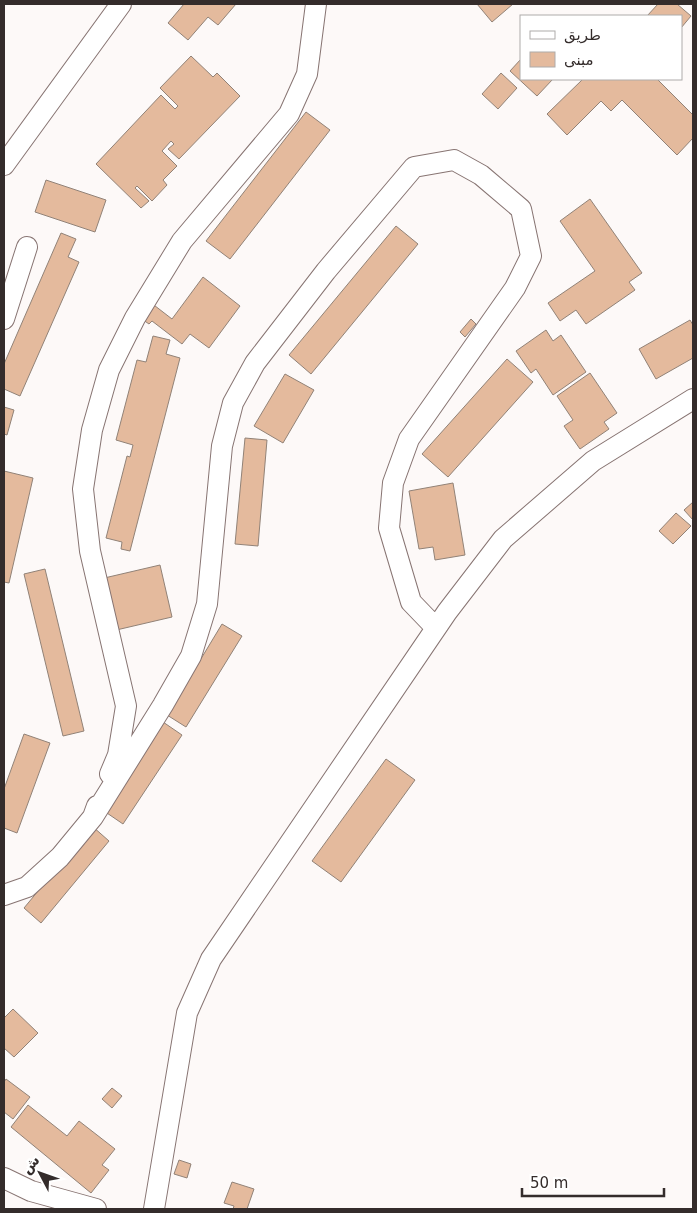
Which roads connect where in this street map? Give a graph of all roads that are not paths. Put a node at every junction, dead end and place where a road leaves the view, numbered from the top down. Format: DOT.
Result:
graph roads {
  1 [pos="122,4"];
  2 [pos="316,4"];
  3 [pos="4,165"];
  4 [pos="27,248"];
  5 [pos="4,319"];
  6 [pos="693,399"];
  7 [pos="436,628"];
  8 [pos="93,817"];
  9 [pos="4,895"];
  10 [pos="4,1178"];
  11 [pos="96,1209"];
  12 [pos="154,1209"];
  1 -- 3 [label="street"];
  2 -- 8 [label="street"];
  4 -- 5 [label="street"];
  6 -- 7 [label="street"];
  7 -- 8 [label="street"];
  7 -- 12 [label="street"];
  8 -- 9 [label="street"];
  10 -- 11 [label="street"];
}
